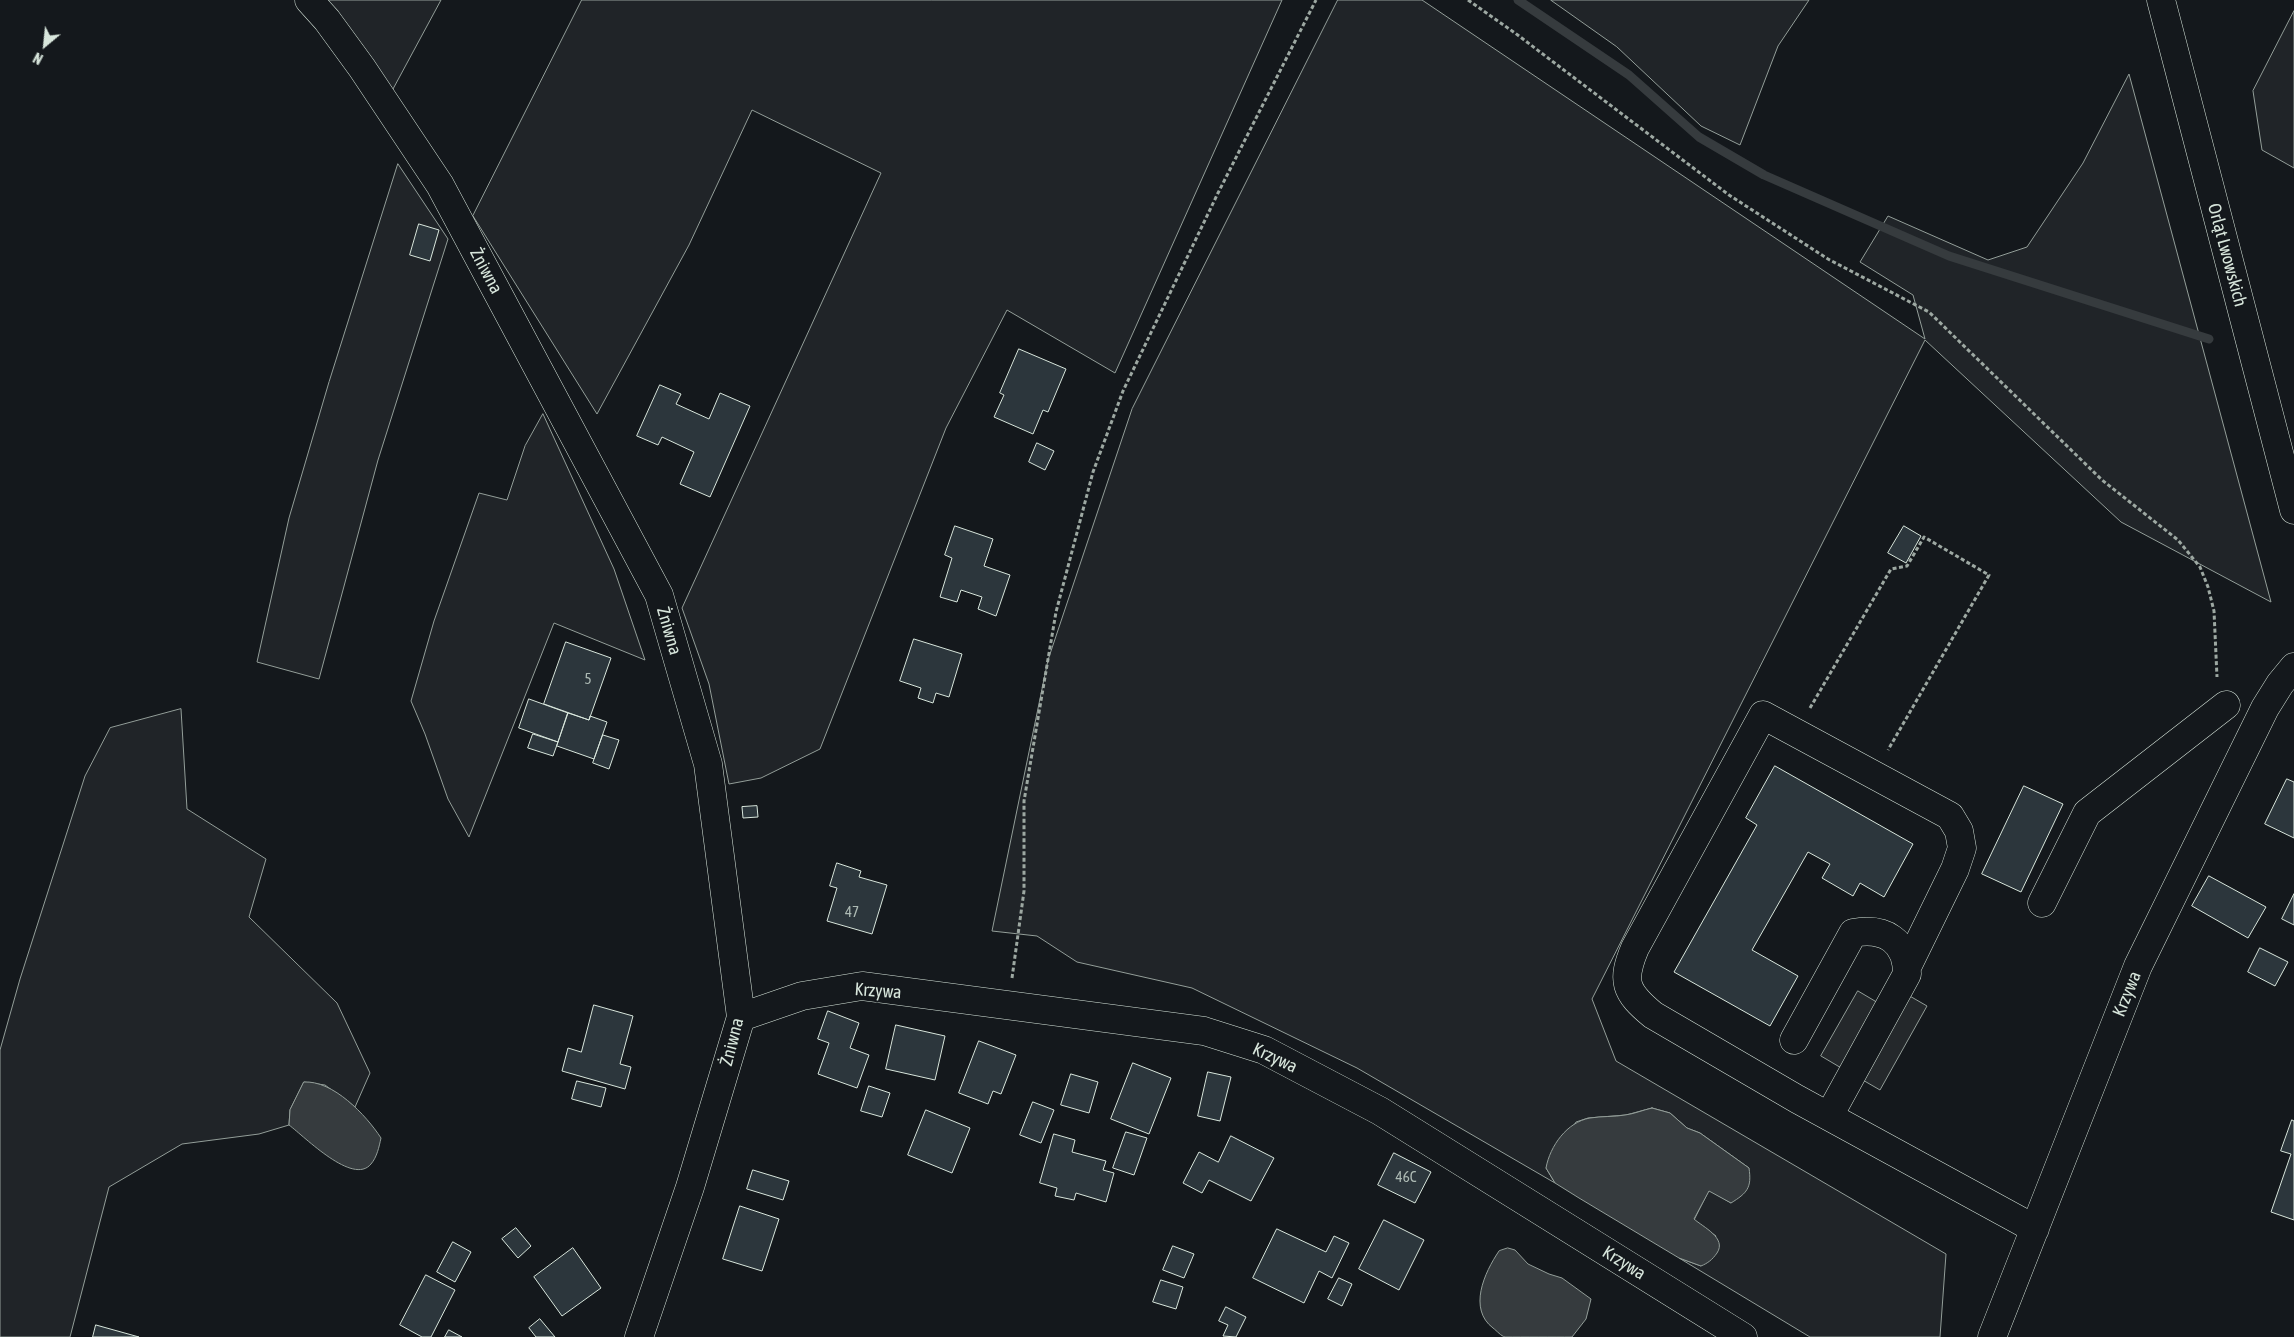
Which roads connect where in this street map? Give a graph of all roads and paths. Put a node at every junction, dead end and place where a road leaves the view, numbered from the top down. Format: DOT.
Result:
graph roads {
  1 [pos="309,0"];
  2 [pos="1316,0"];
  3 [pos="1468,0"];
  4 [pos="2161,0"];
  5 [pos="2294,510"];
  6 [pos="2294,667"];
  7 [pos="2226,705"];
  8 [pos="1795,733"];
  9 [pos="1874,774"];
  10 [pos="2042,903"];
  11 [pos="1906,967"];
  12 [pos="1007,1005"];
  13 [pos="741,1017"];
  14 [pos="1794,1040"];
  15 [pos="1829,1116"];
  16 [pos="2035,1228"];
  17 [pos="639,1337"];
  18 [pos="1743,1337"];
  19 [pos="1992,1337"];
  1 -- 13 [label="street, Żniwna"];
  2 -- 12 [label="path"];
  3 -- 7 [label="path"];
  4 -- 5 [label="street, Orląt Lwowskich"];
  6 -- 16 [label="street, Krzywa"];
  7 -- 10 [label="street"];
  8 -- 9 [label="street"];
  8 -- 9 [label="path"];
  8 -- 15 [label="street"];
  9 -- 11 [label="street"];
  11 -- 14 [label="street"];
  11 -- 15 [label="street"];
  12 -- 13 [label="street, Krzywa"];
  12 -- 18 [label="street, Krzywa"];
  13 -- 17 [label="street, Żniwna"];
  15 -- 16 [label="street"];
  16 -- 19 [label="street, Krzywa"];
}
